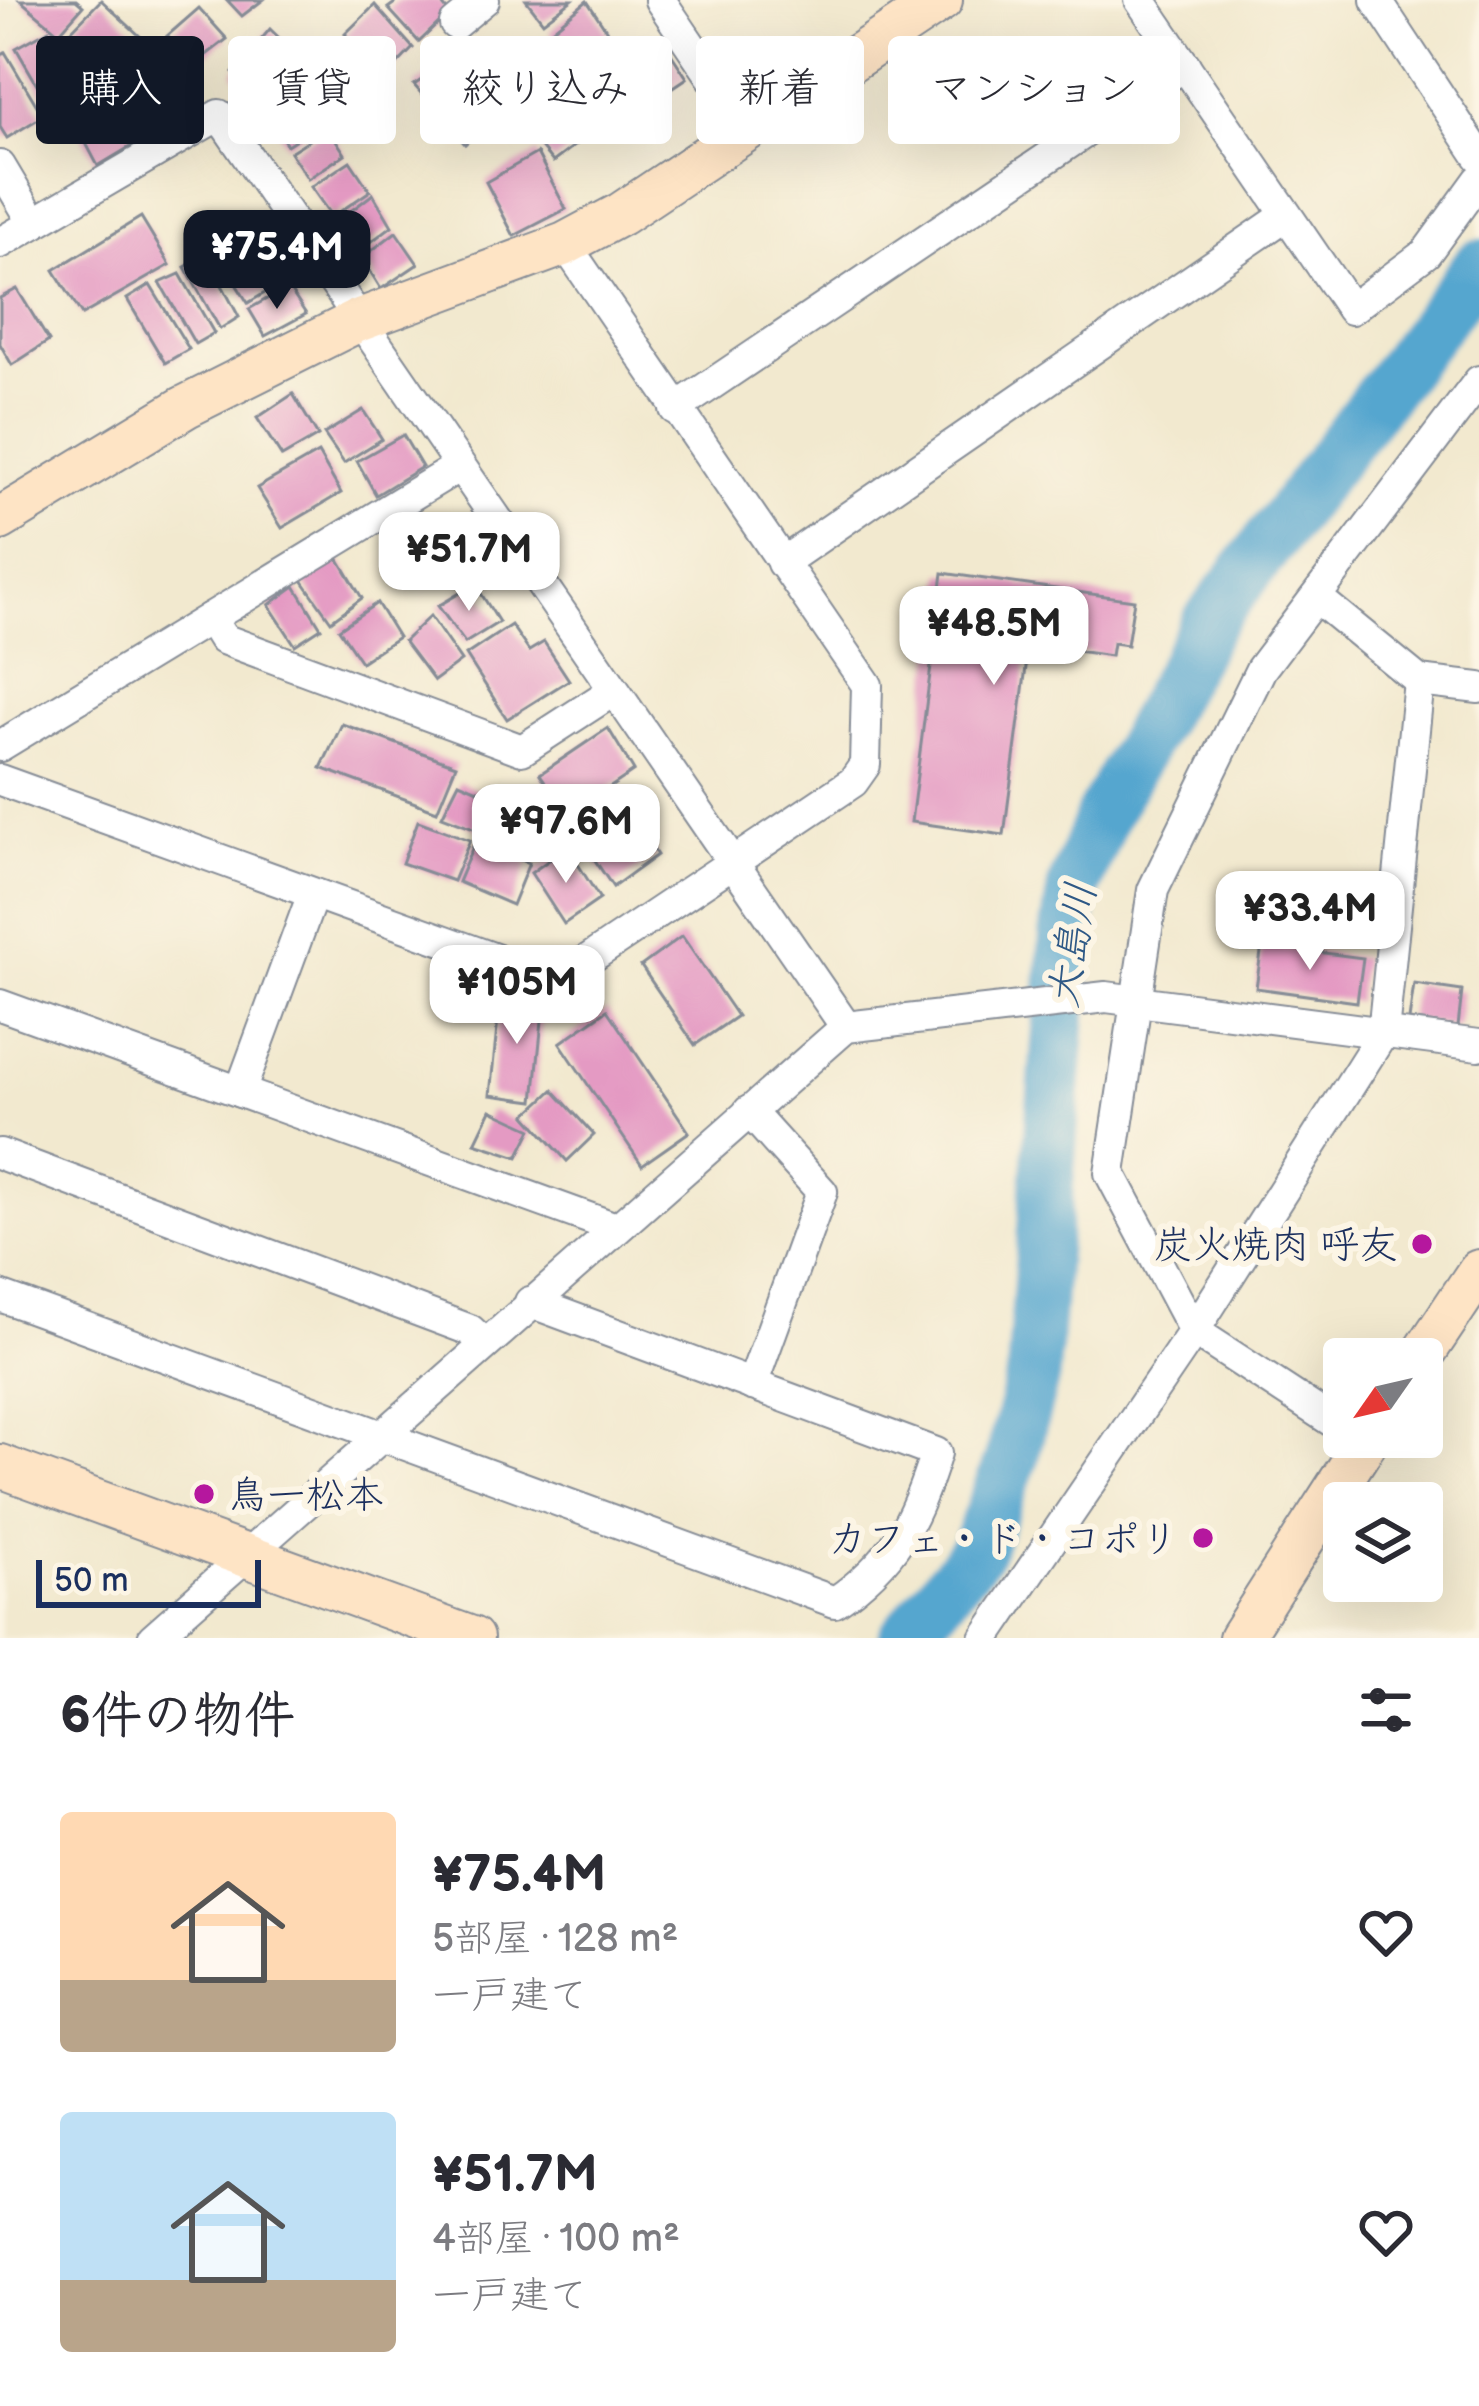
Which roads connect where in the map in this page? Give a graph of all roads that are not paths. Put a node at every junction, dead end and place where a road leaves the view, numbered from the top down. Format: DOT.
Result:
graph roads {
  1 [pos="484,0"];
  2 [pos="660,0"];
  3 [pos="941,0"];
  4 [pos="1141,0"];
  5 [pos="1376,0"];
  6 [pos="455,24"];
  7 [pos="864,52"];
  8 [pos="696,53"];
  9 [pos="1185,65"];
  10 [pos="726,144"];
  11 [pos="1479,156"];
  12 [pos="0,166"];
  13 [pos="1479,180"];
  14 [pos="1285,216"];
  15 [pos="34,223"];
  16 [pos="0,243"];
  17 [pos="565,244"];
  18 [pos="357,321"];
  19 [pos="1474,400"];
  20 [pos="675,409"];
  21 [pos="458,467"];
  22 [pos="0,519"];
  23 [pos="782,563"];
  24 [pos="1316,597"];
  25 [pos="210,619"];
  26 [pos="1419,681"];
  27 [pos="1479,688"];
  28 [pos="614,691"];
  29 [pos="0,746"];
  30 [pos="0,780"];
  31 [pos="733,863"];
  32 [pos="313,894"];
  33 [pos="1120,999"];
  34 [pos="0,1005"];
  35 [pos="847,1027"];
  36 [pos="1383,1033"];
  37 [pos="1479,1045"];
  38 [pos="240,1092"];
  39 [pos="749,1112"];
  40 [pos="0,1154"];
  41 [pos="616,1228"];
  42 [pos="1479,1271"];
  43 [pos="0,1296"];
  44 [pos="530,1302"];
  45 [pos="1194,1331"];
  46 [pos="1434,1338"];
  47 [pos="484,1343"];
  48 [pos="752,1385"];
  49 [pos="1323,1414"];
  50 [pos="378,1436"];
  51 [pos="1346,1458"];
  52 [pos="0,1466"];
  53 [pos="247,1557"];
  54 [pos="153,1638"];
  55 [pos="472,1638"];
  56 [pos="985,1638"];
  57 [pos="1240,1638"];
  1 -- 6 [label="street"];
  2 -- 8 [label="street"];
  3 -- 7 [label="street"];
  4 -- 9 [label="street"];
  5 -- 11 [label="street"];
  9 -- 14 [label="street"];
  9 -- 20 [label="street"];
  10 -- 17 [label="street"];
  12 -- 15 [label="street"];
  13 -- 14 [label="street"];
  14 -- 23 [label="street"];
  15 -- 16 [label="street"];
  15 -- 18 [label="street"];
  17 -- 18 [label="street"];
  17 -- 20 [label="street"];
  18 -- 21 [label="street"];
  18 -- 22 [label="street"];
  19 -- 24 [label="street"];
  20 -- 23 [label="street"];
  21 -- 25 [label="street"];
  21 -- 28 [label="street"];
  23 -- 31 [label="street"];
  24 -- 26 [label="street"];
  24 -- 33 [label="street"];
  25 -- 28 [label="street"];
  25 -- 29 [label="street"];
  26 -- 27 [label="street"];
  26 -- 36 [label="street"];
  28 -- 31 [label="street"];
  30 -- 32 [label="street"];
  31 -- 32 [label="street"];
  31 -- 35 [label="street"];
  32 -- 38 [label="street"];
  33 -- 35 [label="street"];
  33 -- 36 [label="street"];
  33 -- 45 [label="street"];
  34 -- 38 [label="street"];
  35 -- 39 [label="street"];
  36 -- 37 [label="street"];
  36 -- 45 [label="street"];
  38 -- 41 [label="street"];
  39 -- 41 [label="street"];
  39 -- 48 [label="street"];
  40 -- 47 [label="street"];
  41 -- 44 [label="street"];
  42 -- 46 [label="street"];
  43 -- 50 [label="street"];
  44 -- 47 [label="street"];
  44 -- 48 [label="street"];
  45 -- 49 [label="street"];
  45 -- 56 [label="street"];
  47 -- 50 [label="street"];
  48 -- 50 [label="street"];
  50 -- 53 [label="street"];
  51 -- 57 [label="street"];
  52 -- 53 [label="street"];
  53 -- 54 [label="street"];
  53 -- 55 [label="street"];
}
